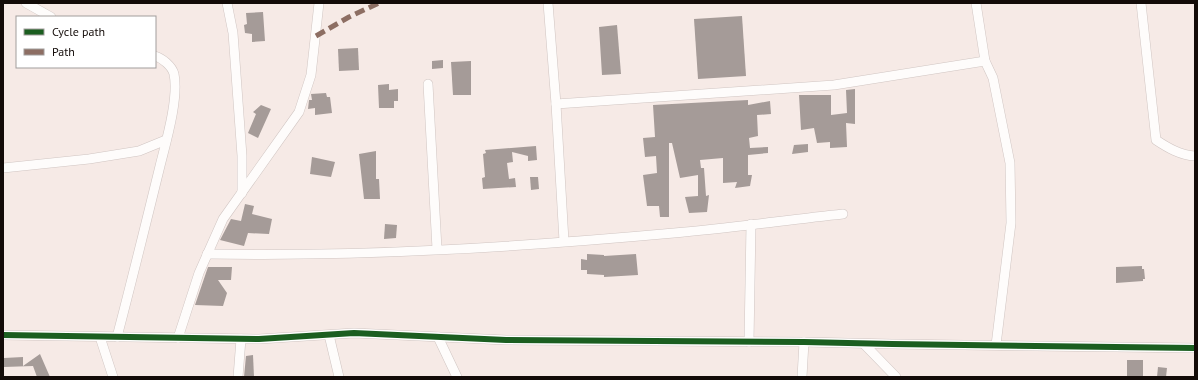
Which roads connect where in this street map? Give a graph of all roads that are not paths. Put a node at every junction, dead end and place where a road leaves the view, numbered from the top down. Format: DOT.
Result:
graph roads {
  1 [pos="26,3"];
  2 [pos="227,3"];
  3 [pos="319,3"];
  4 [pos="548,3"];
  5 [pos="976,3"];
  6 [pos="1141,3"];
  7 [pos="49,16"];
  8 [pos="156,56"];
  9 [pos="985,62"];
  10 [pos="428,84"];
  11 [pos="556,104"];
  12 [pos="166,140"];
  13 [pos="1195,156"];
  14 [pos="3,168"];
  15 [pos="242,193"];
  16 [pos="843,214"];
  17 [pos="751,224"];
  18 [pos="564,241"];
  19 [pos="437,249"];
  20 [pos="207,254"];
  21 [pos="3,335"];
  22 [pos="329,335"];
  23 [pos="100,337"];
  24 [pos="117,337"];
  25 [pos="438,337"];
  26 [pos="178,338"];
  27 [pos="241,339"];
  28 [pos="749,342"];
  29 [pos="804,342"];
  30 [pos="864,344"];
  31 [pos="996,345"];
  32 [pos="1195,348"];
  33 [pos="113,377"];
  34 [pos="238,377"];
  35 [pos="339,377"];
  36 [pos="457,377"];
  37 [pos="802,377"];
  38 [pos="896,377"];
  1 -- 7 [label="street"];
  2 -- 15 [label="street"];
  3 -- 15 [label="street"];
  4 -- 11 [label="street"];
  5 -- 9 [label="street"];
  6 -- 13 [label="street"];
  8 -- 12 [label="street"];
  9 -- 11 [label="street"];
  9 -- 31 [label="street"];
  10 -- 19 [label="street"];
  11 -- 18 [label="street"];
  12 -- 14 [label="street"];
  12 -- 24 [label="street"];
  15 -- 20 [label="street"];
  16 -- 17 [label="street"];
  17 -- 18 [label="street"];
  17 -- 28 [label="street"];
  18 -- 19 [label="street"];
  19 -- 20 [label="street"];
  20 -- 26 [label="street"];
  21 -- 23 [label="street"];
  22 -- 25 [label="street"];
  22 -- 27 [label="street"];
  22 -- 35 [label="street"];
  23 -- 24 [label="street"];
  23 -- 33 [label="street"];
  24 -- 26 [label="street"];
  25 -- 28 [label="street"];
  25 -- 36 [label="street"];
  26 -- 27 [label="street"];
  27 -- 34 [label="street"];
  28 -- 29 [label="street"];
  29 -- 30 [label="street"];
  29 -- 37 [label="street"];
  30 -- 31 [label="street"];
  30 -- 38 [label="street"];
  31 -- 32 [label="street"];
}
